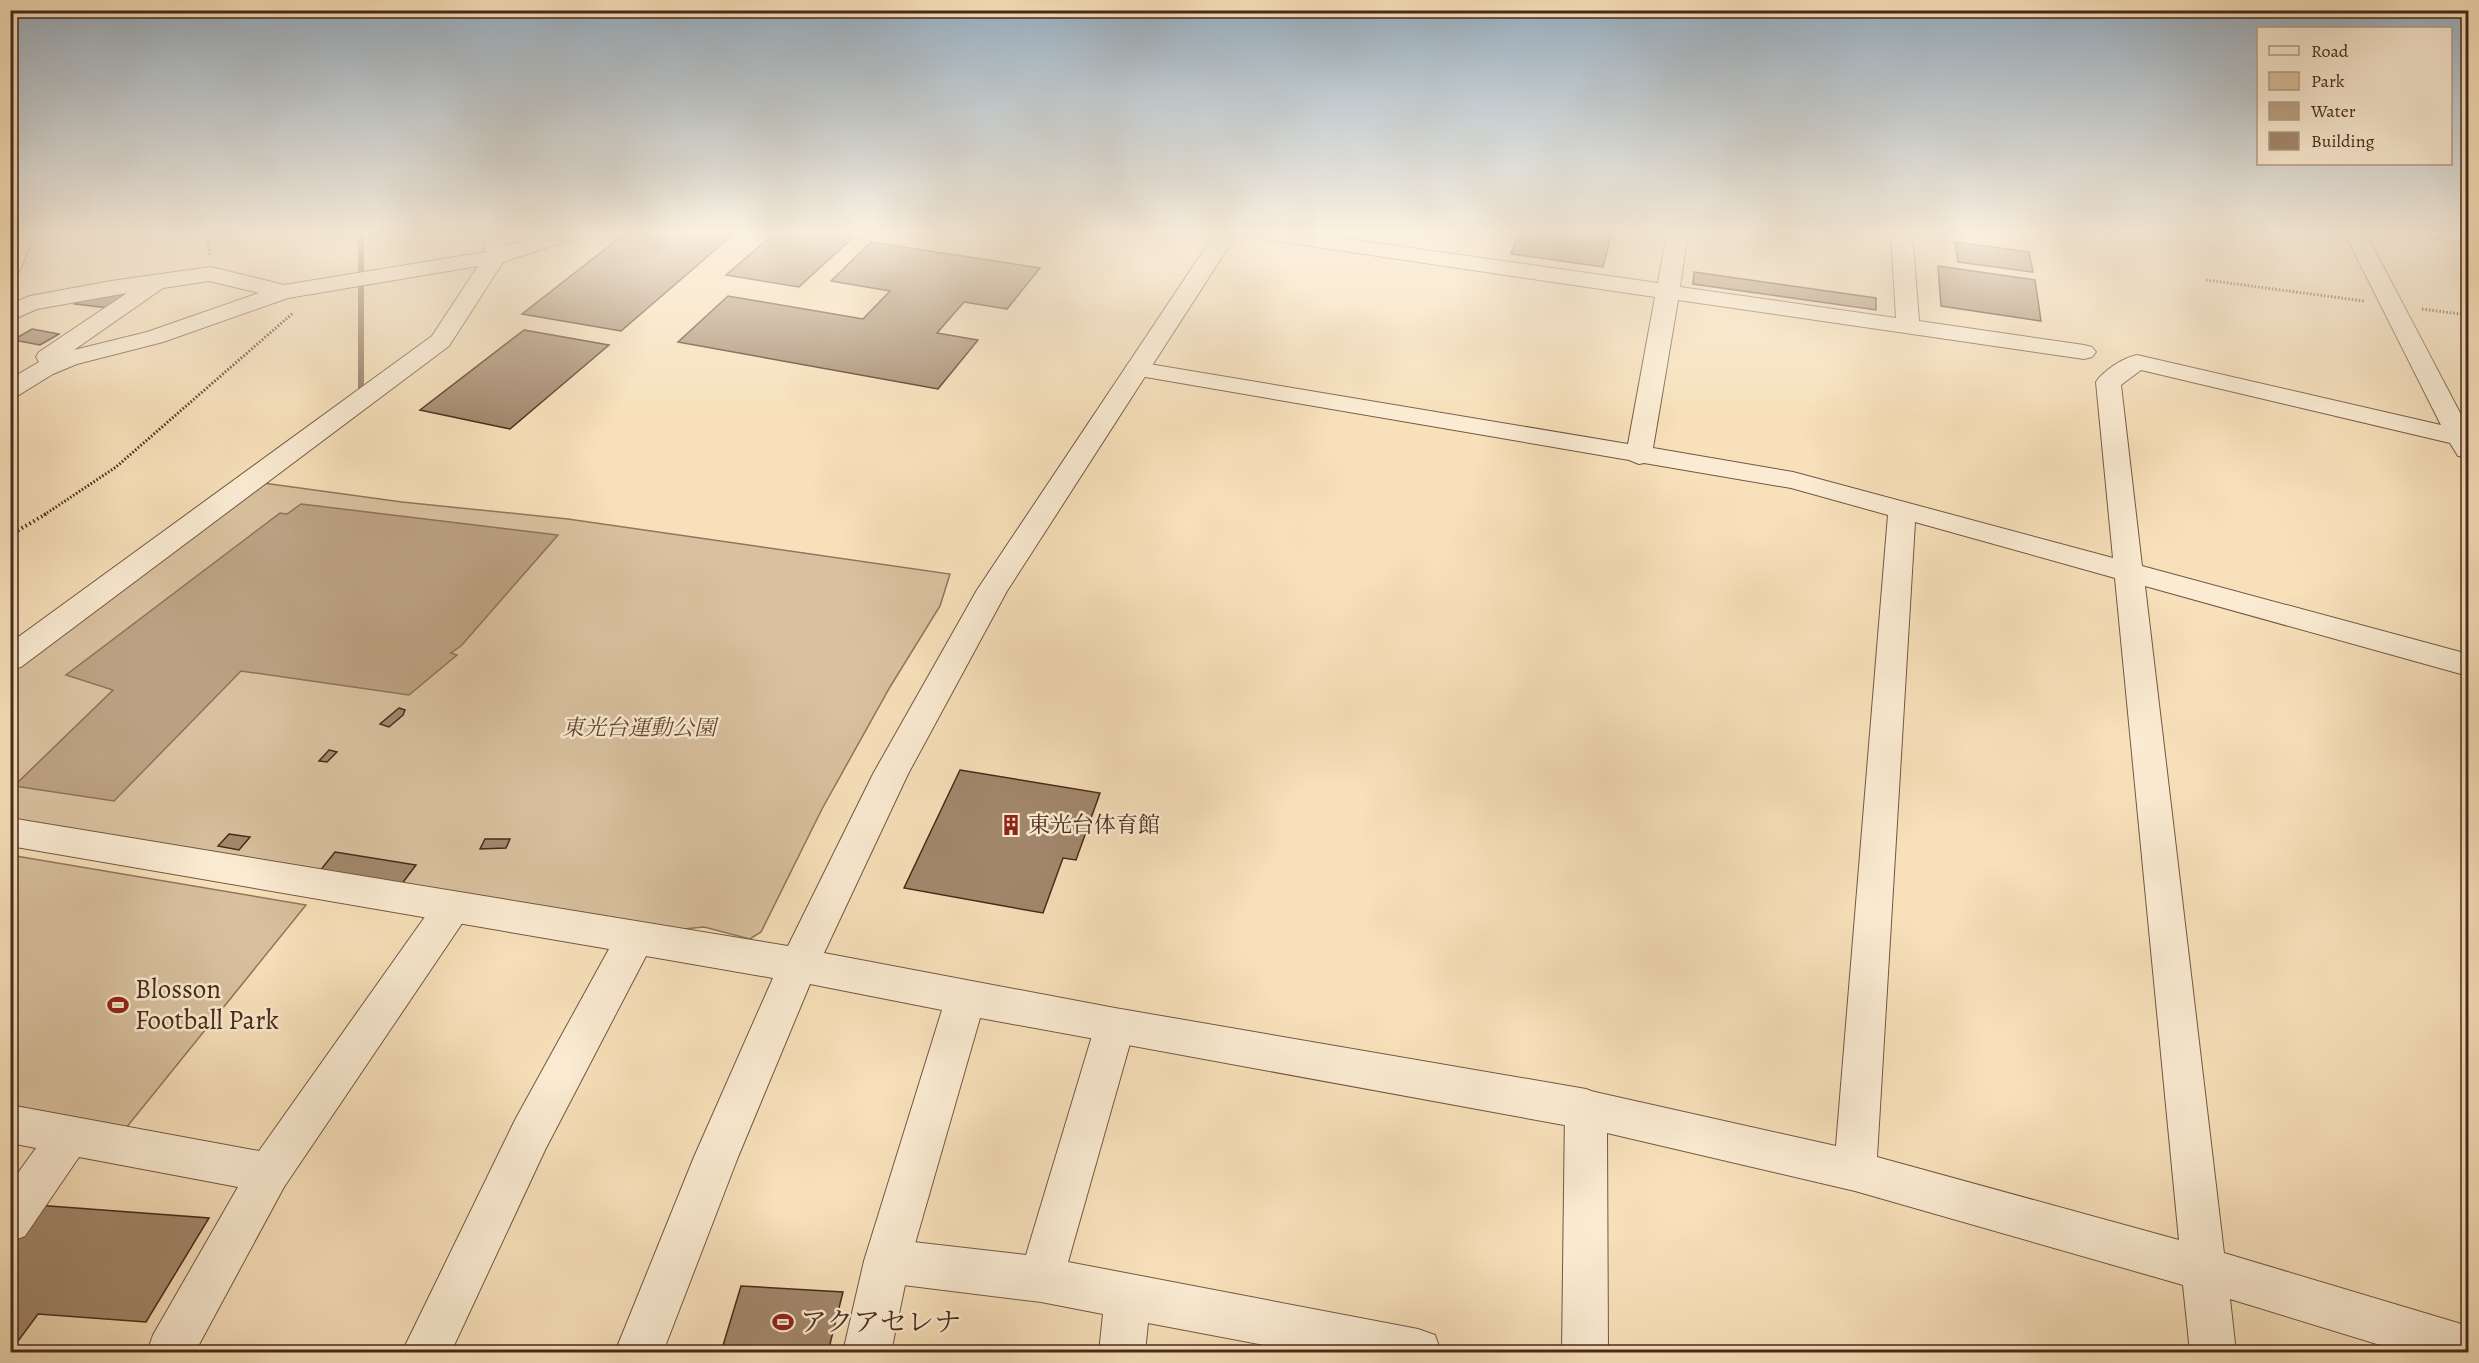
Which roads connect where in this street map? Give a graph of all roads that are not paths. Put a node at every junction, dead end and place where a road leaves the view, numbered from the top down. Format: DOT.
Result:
graph roads {
  1 [pos="73,296"];
  2 [pos="137,296"];
  3 [pos="270,296"];
  4 [pos="465,296"];
  5 [pos="1185,296"];
  6 [pos="1667,296"];
  7 [pos="1700,296"];
  8 [pos="1906,296"];
  9 [pos="2388,296"];
  10 [pos="10,314"];
  11 [pos="1908,326"];
  12 [pos="2084,352"];
  13 [pos="44,369"];
  14 [pos="1137,369"];
  15 [pos="10,390"];
  16 [pos="2466,444"];
  17 [pos="1639,456"];
  18 [pos="1902,511"];
  19 [pos="2129,573"];
  20 [pos="10,659"];
  21 [pos="2469,665"];
  22 [pos="11,832"];
  23 [pos="452,908"];
  24 [pos="635,938"];
  25 [pos="798,965"];
  26 [pos="966,997"];
  27 [pos="1116,1026"];
  28 [pos="1586,1109"];
  29 [pos="10,1124"];
  30 [pos="70,1135"];
  31 [pos="1855,1171"];
  32 [pos="269,1173"];
  33 [pos="10,1221"];
  34 [pos="887,1261"];
  35 [pos="2204,1269"];
  36 [pos="1041,1279"];
  37 [pos="1128,1297"];
  38 [pos="2469,1348"];
  39 [pos="170,1353"];
  40 [pos="426,1353"];
  41 [pos="639,1353"];
  42 [pos="867,1353"];
  43 [pos="1122,1353"];
  44 [pos="1419,1353"];
  45 [pos="1585,1353"];
  46 [pos="2213,1353"];
  1 -- 10 [label="street"];
  2 -- 13 [label="street"];
  3 -- 13 [label="street"];
  4 -- 20 [label="street"];
  5 -- 14 [label="street"];
  6 -- 17 [label="street"];
  7 -- 11 [label="street"];
  8 -- 11 [label="street"];
  9 -- 16 [label="street"];
  11 -- 12 [label="street"];
  13 -- 15 [label="street"];
  14 -- 17 [label="street"];
  14 -- 25 [label="street"];
  16 -- 19 [label="street"];
  17 -- 18 [label="street"];
  18 -- 19 [label="street"];
  18 -- 31 [label="street"];
  19 -- 21 [label="street"];
  19 -- 35 [label="street"];
  22 -- 23 [label="street"];
  23 -- 24 [label="street"];
  23 -- 32 [label="street"];
  24 -- 25 [label="street"];
  24 -- 40 [label="street"];
  25 -- 26 [label="street"];
  25 -- 41 [label="street"];
  26 -- 27 [label="street"];
  26 -- 34 [label="street"];
  27 -- 28 [label="street"];
  27 -- 36 [label="street"];
  28 -- 31 [label="street"];
  28 -- 45 [label="street"];
  29 -- 30 [label="street"];
  30 -- 32 [label="street"];
  30 -- 33 [label="street"];
  31 -- 35 [label="street"];
  32 -- 39 [label="street"];
  34 -- 36 [label="street"];
  34 -- 42 [label="street"];
  35 -- 38 [label="street"];
  35 -- 46 [label="street"];
  36 -- 37 [label="street"];
  37 -- 43 [label="street"];
  37 -- 44 [label="street"];
}
